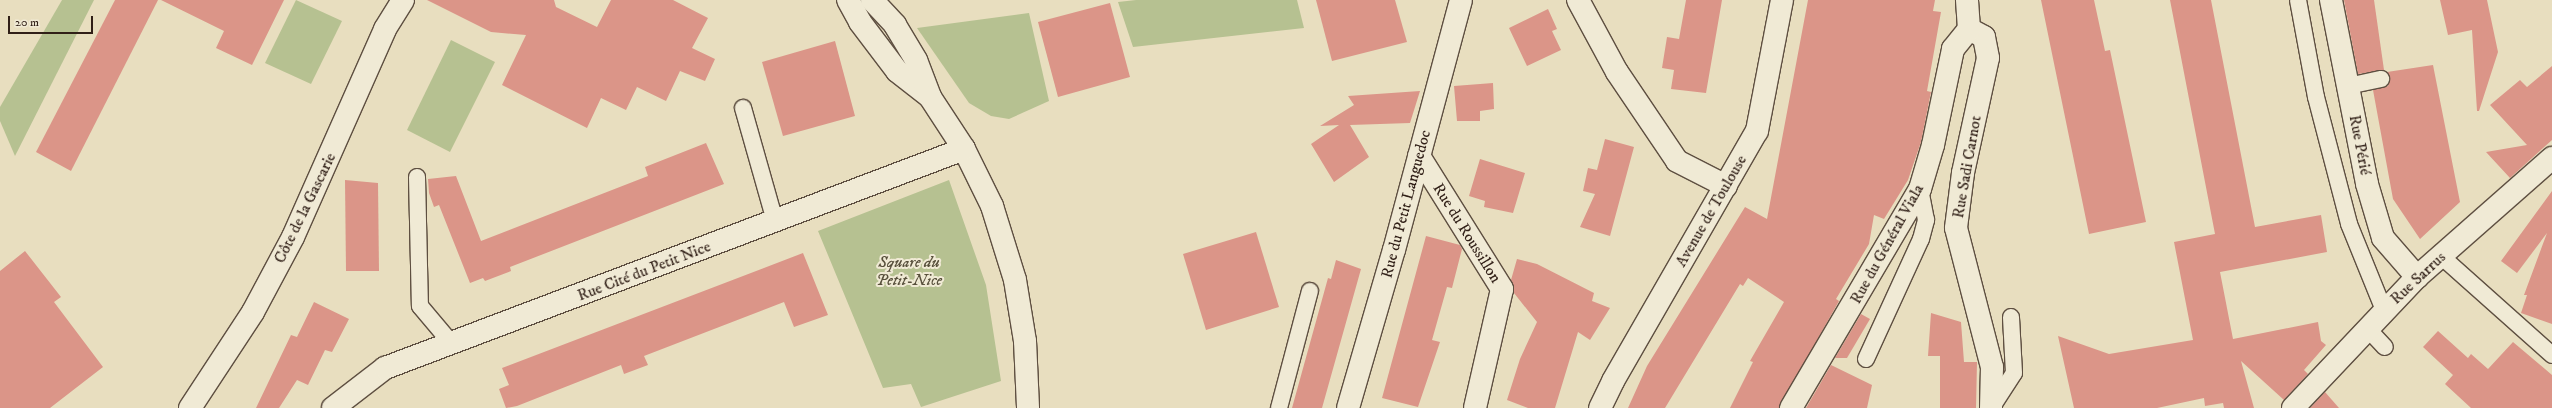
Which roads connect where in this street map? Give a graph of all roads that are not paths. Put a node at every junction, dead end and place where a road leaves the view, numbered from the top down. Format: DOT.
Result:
graph roads {
  1 [pos="403,0"];
  2 [pos="848,0"];
  3 [pos="872,0"];
  4 [pos="1460,0"];
  5 [pos="1578,0"];
  6 [pos="1782,0"];
  7 [pos="1967,0"];
  8 [pos="2298,0"];
  9 [pos="2331,0"];
  10 [pos="1969,28"];
  11 [pos="2380,79"];
  12 [pos="2348,86"];
  13 [pos="930,97"];
  14 [pos="743,108"];
  15 [pos="964,149"];
  16 [pos="1419,156"];
  17 [pos="2552,158"];
  18 [pos="417,177"];
  19 [pos="1726,186"];
  20 [pos="1920,190"];
  21 [pos="774,221"];
  22 [pos="2441,256"];
  23 [pos="2417,277"];
  24 [pos="1310,291"];
  25 [pos="2384,310"];
  26 [pos="2011,317"];
  27 [pos="2367,328"];
  28 [pos="452,344"];
  29 [pos="2385,347"];
  30 [pos="2552,355"];
  31 [pos="1866,359"];
  32 [pos="1992,407"];
  33 [pos="190,408"];
  34 [pos="333,408"];
  35 [pos="1028,408"];
  36 [pos="1280,408"];
  37 [pos="1348,408"];
  38 [pos="1475,408"];
  39 [pos="1600,408"];
  40 [pos="1791,408"];
  41 [pos="2293,408"];
  1 -- 33 [label="street, Côte de la Gascarie"];
  2 -- 13 [label="street"];
  3 -- 13 [label="street"];
  4 -- 16 [label="street, Rue du Petit Languedoc"];
  5 -- 19 [label="street"];
  6 -- 19 [label="street, Avenue de Toulouse"];
  7 -- 10 [label="street"];
  8 -- 25 [label="lane"];
  9 -- 12 [label="street, Rue Périé"];
  10 -- 20 [label="street, Rue du Général Viala"];
  10 -- 32 [label="street, Rue Sadi Carnot"];
  11 -- 12 [label="lane"];
  12 -- 23 [label="street, Rue Périé"];
  13 -- 15 [label="street"];
  14 -- 21 [label="lane"];
  15 -- 21 [label="street, Rue Cité du Petit Nice"];
  15 -- 35 [label="street"];
  16 -- 37 [label="street, Rue du Petit Languedoc"];
  16 -- 38 [label="street, Rue du Roussillon"];
  17 -- 22 [label="street, Rue Sarrus"];
  18 -- 28 [label="lane"];
  19 -- 39 [label="street, Avenue de Toulouse"];
  20 -- 31 [label="lane"];
  20 -- 40 [label="street, Rue du Général Viala"];
  21 -- 28 [label="street, Rue Cité du Petit Nice"];
  22 -- 23 [label="street, Rue Sarrus"];
  22 -- 30 [label="lane"];
  23 -- 25 [label="street, Rue Sarrus"];
  24 -- 36 [label="lane"];
  25 -- 27 [label="street, Rue Sarrus"];
  26 -- 32 [label="lane"];
  27 -- 29 [label="lane"];
  27 -- 41 [label="street, Rue Sarrus"];
  28 -- 34 [label="street, Rue Cité du Petit Nice"];
}
